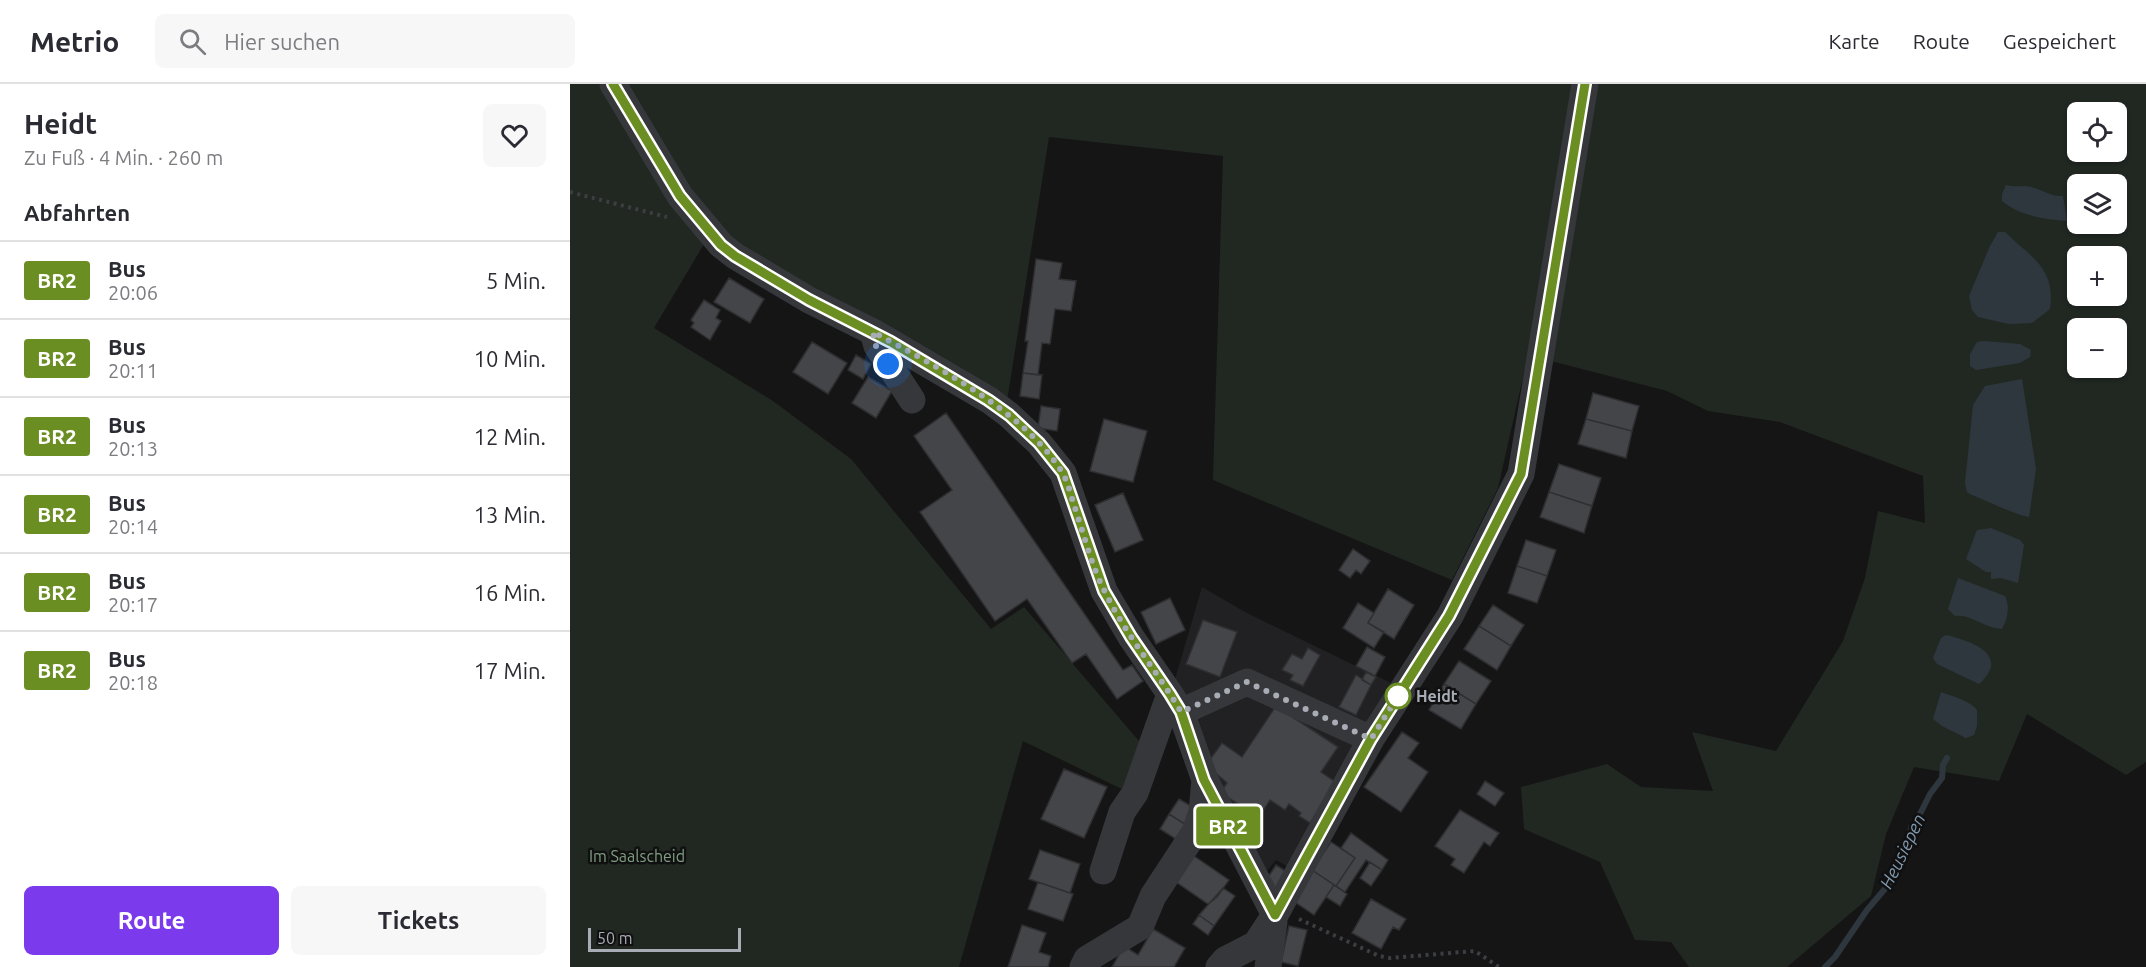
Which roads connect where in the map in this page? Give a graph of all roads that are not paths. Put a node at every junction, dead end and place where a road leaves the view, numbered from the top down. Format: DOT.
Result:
graph roads {
  1 [pos="613,84"];
  2 [pos="1585,84"];
  3 [pos="873,332"];
  4 [pos="912,400"];
  5 [pos="1175,703"];
  6 [pos="1371,739"];
  7 [pos="1204,780"];
  8 [pos="1103,871"];
  9 [pos="1275,915"];
  10 [pos="1083,967"];
  11 [pos="1219,967"];
  12 [pos="1268,967"];
  1 -- 3 [label="street"];
  2 -- 6 [label="street"];
  3 -- 4 [label="street"];
  3 -- 5 [label="street"];
  5 -- 6 [label="street"];
  5 -- 7 [label="street"];
  5 -- 8 [label="street"];
  6 -- 9 [label="street"];
  7 -- 9 [label="street"];
  7 -- 10 [label="street"];
  9 -- 11 [label="street"];
  9 -- 12 [label="street"];
}
